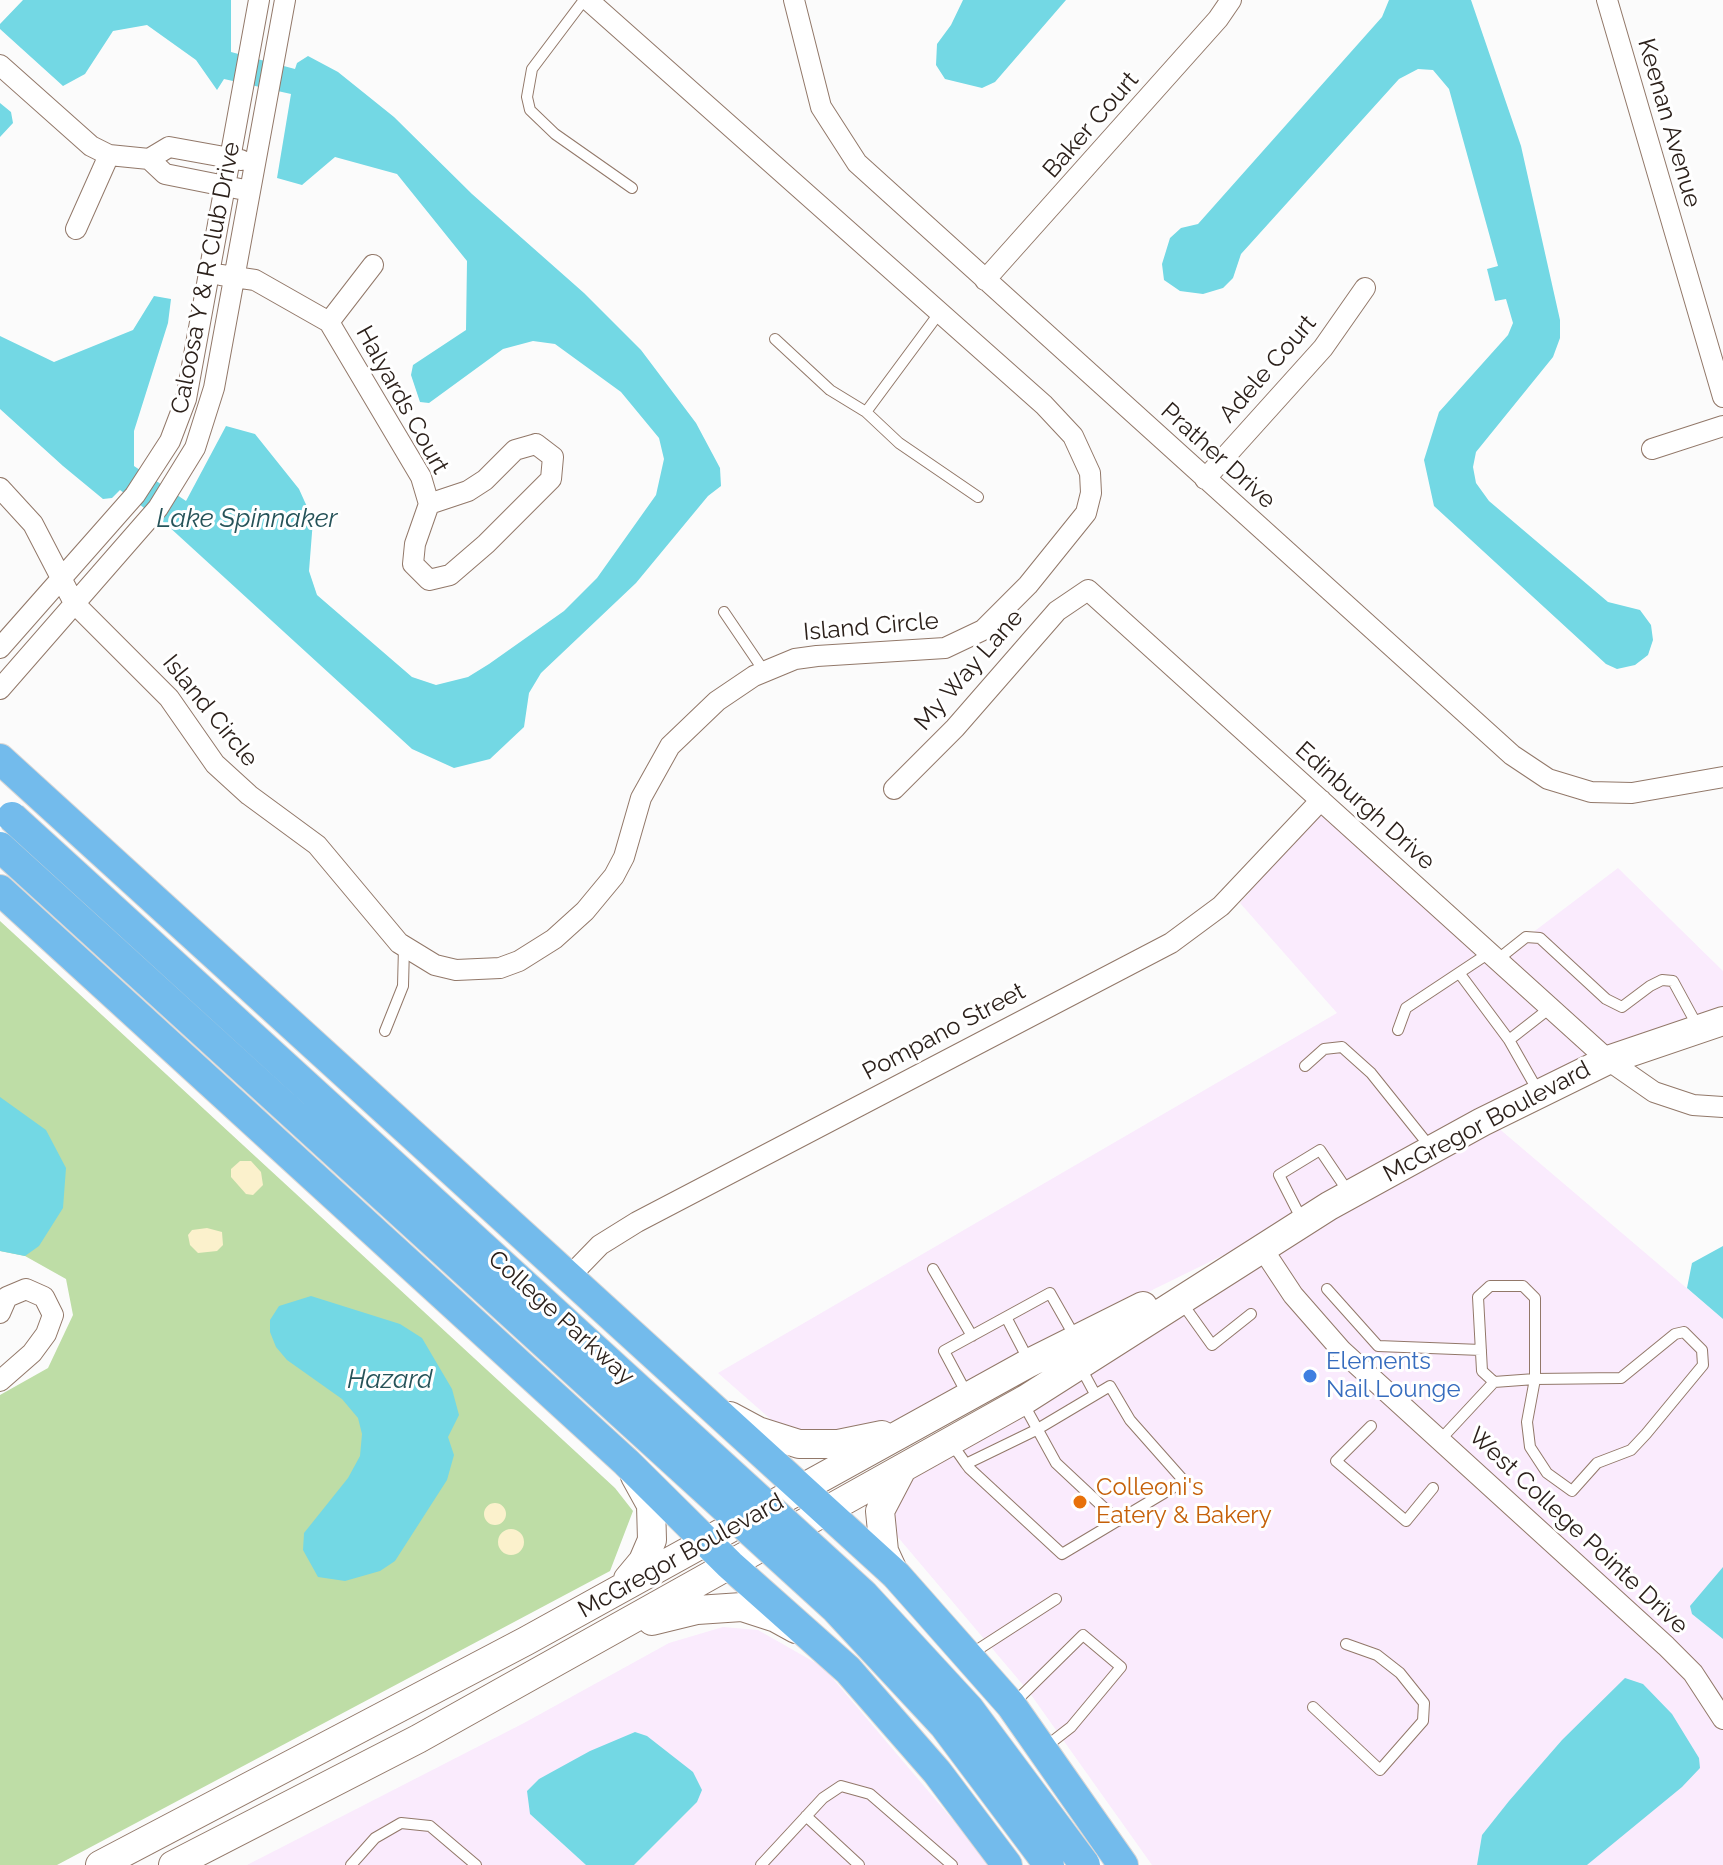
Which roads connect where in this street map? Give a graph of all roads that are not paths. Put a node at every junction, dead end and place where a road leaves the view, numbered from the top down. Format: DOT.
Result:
graph roads {
  1 [pos="259,0"];
  2 [pos="285,0"];
  3 [pos="586,0"];
  4 [pos="794,0"];
  5 [pos="1231,0"];
  6 [pos="1607,0"];
  7 [pos="0,65"];
  8 [pos="109,155"];
  9 [pos="231,158"];
  10 [pos="149,159"];
  11 [pos="256,163"];
  12 [pos="226,186"];
  13 [pos="632,188"];
  14 [pos="251,192"];
  15 [pos="76,229"];
  16 [pos="373,265"];
  17 [pos="209,273"];
  18 [pos="235,277"];
  19 [pos="985,280"];
  20 [pos="1365,288"];
  21 [pos="940,312"];
  22 [pos="329,322"];
  23 [pos="775,339"];
  24 [pos="1723,397"];
  25 [pos="866,412"];
  26 [pos="1723,426"];
  27 [pos="1652,449"];
  28 [pos="1205,479"];
  29 [pos="0,488"];
  30 [pos="978,497"];
  31 [pos="429,504"];
  32 [pos="62,578"];
  33 [pos="1088,590"];
  34 [pos="74,603"];
  35 [pos="724,612"];
  36 [pos="0,648"];
  37 [pos="764,671"];
  38 [pos="0,689"];
  39 [pos="0,759"];
  40 [pos="1723,777"];
  41 [pos="894,789"];
  42 [pos="1321,800"];
  43 [pos="6,812"];
  44 [pos="0,847"];
  45 [pos="0,890"];
  46 [pos="404,947"];
  47 [pos="1493,957"];
  48 [pos="1460,974"];
  49 [pos="1550,1008"];
  50 [pos="1711,1025"];
  51 [pos="1398,1030"];
  52 [pos="385,1031"];
  53 [pos="1509,1040"];
  54 [pos="1608,1060"];
  55 [pos="333,1064"];
  56 [pos="1305,1066"];
  57 [pos="1539,1092"];
  58 [pos="1723,1107"];
  59 [pos="344,1110"];
  60 [pos="395,1120"];
  61 [pos="269,1134"];
  62 [pos="314,1141"];
  63 [pos="1432,1149"];
  64 [pos="328,1188"];
  65 [pos="1350,1195"];
  66 [pos="1303,1222"];
  67 [pos="1262,1248"];
  68 [pos="933,1269"];
  69 [pos="568,1278"];
  70 [pos="1327,1289"];
  71 [pos="1180,1300"];
  72 [pos="0,1313"];
  73 [pos="1251,1314"];
  74 [pos="1006,1317"];
  75 [pos="972,1336"];
  76 [pos="1481,1350"];
  77 [pos="1077,1352"];
  78 [pos="1029,1362"];
  79 [pos="1535,1379"];
  80 [pos="0,1381"];
  81 [pos="1494,1382"];
  82 [pos="693,1392"];
  83 [pos="1095,1394"];
  84 [pos="968,1397"];
  85 [pos="1023,1401"];
  86 [pos="921,1423"];
  87 [pos="734,1426"];
  88 [pos="1371,1426"];
  89 [pos="1036,1430"];
  90 [pos="1441,1439"];
  91 [pos="958,1453"];
  92 [pos="626,1462"];
  93 [pos="903,1469"];
  94 [pos="1433,1488"];
  95 [pos="803,1490"];
  96 [pos="656,1492"];
  97 [pos="827,1512"];
  98 [pos="1118,1521"];
  99 [pos="766,1526"];
  100 [pos="704,1540"];
  101 [pos="730,1565"];
  102 [pos="906,1586"];
  103 [pos="621,1587"];
  104 [pos="1056,1599"];
  105 [pos="804,1630"];
  106 [pos="612,1632"];
  107 [pos="1346,1644"];
  108 [pos="969,1655"];
  109 [pos="835,1658"];
  110 [pos="1011,1705"];
  111 [pos="1313,1707"];
  112 [pos="1723,1719"];
  113 [pos="1042,1749"];
  114 [pos="806,1816"];
  115 [pos="100,1865"];
  116 [pos="173,1865"];
  117 [pos="351,1865"];
  118 [pos="476,1865"];
  119 [pos="761,1865"];
  120 [pos="859,1865"];
  121 [pos="952,1865"];
  122 [pos="1007,1865"];
  123 [pos="1049,1865"];
  124 [pos="1085,1865"];
  125 [pos="1123,1865"];
  1 -- 9 [label="street, Caloosa Y & R Club Drive"];
  2 -- 11 [label="street, Caloosa Y & R Club Drive"];
  3 -- 13 [label="lane"];
  3 -- 21 [label="street, Island Circle"];
  4 -- 19 [label="street, Prather Drive"];
  5 -- 19 [label="street, Baker Court"];
  6 -- 24 [label="street, Keenan Avenue"];
  7 -- 8 [label="street"];
  8 -- 10 [label="street"];
  8 -- 15 [label="street"];
  9 -- 10 [label="street"];
  9 -- 11 [label="street"];
  9 -- 12 [label="street, Caloosa Y & R Club Drive"];
  10 -- 12 [label="street"];
  11 -- 14 [label="street, Caloosa Y & R Club Drive"];
  12 -- 14 [label="street"];
  12 -- 17 [label="street, Caloosa Y & R Club Drive"];
  14 -- 18 [label="street, Caloosa Y & R Club Drive"];
  16 -- 22 [label="street, Halyards Court"];
  17 -- 18 [label="street, Halyards Court"];
  17 -- 32 [label="street, Caloosa Y & R Club Drive"];
  18 -- 22 [label="street, Halyards Court"];
  18 -- 34 [label="street, Caloosa Y & R Club Drive"];
  19 -- 28 [label="street, Prather Drive"];
  20 -- 28 [label="street, Adele Court"];
  21 -- 25 [label="lane"];
  21 -- 37 [label="street, Island Circle"];
  22 -- 31 [label="street, Halyards Court"];
  23 -- 25 [label="lane"];
  25 -- 30 [label="lane"];
  26 -- 27 [label="street"];
  28 -- 40 [label="street, Prather Drive"];
  29 -- 32 [label="street, Island Circle"];
  31 -- 31 [label="street, Halyards Court"];
  32 -- 34 [label="street, Island Circle"];
  32 -- 36 [label="street, Caloosa Y & R Club Drive"];
  33 -- 41 [label="street, My Way Lane"];
  33 -- 42 [label="street, Edinburgh Drive"];
  34 -- 38 [label="street, Caloosa Y & R Club Drive"];
  34 -- 46 [label="street, Island Circle"];
  35 -- 37 [label="lane"];
  37 -- 46 [label="street, Island Circle"];
  39 -- 55 [label="main road"];
  42 -- 47 [label="street, Edinburgh Drive"];
  42 -- 69 [label="street, Pompano Street"];
  43 -- 124 [label="main road, College Parkway, bridge"];
  44 -- 123 [label="main road, College Parkway, bridge"];
  45 -- 61 [label="main road"];
  46 -- 52 [label="lane"];
  47 -- 48 [label="lane"];
  47 -- 49 [label="street, Edinburgh Drive"];
  47 -- 50 [label="lane"];
  48 -- 51 [label="lane"];
  48 -- 53 [label="lane"];
  49 -- 53 [label="lane"];
  49 -- 54 [label="street, Edinburgh Drive"];
  50 -- 54 [label="main road, McGregor Boulevard"];
  53 -- 57 [label="lane"];
  54 -- 57 [label="main road, McGregor Boulevard"];
  54 -- 58 [label="street, Edinburgh Drive"];
  55 -- 59 [label="main road"];
  55 -- 60 [label="main road"];
  56 -- 63 [label="lane"];
  57 -- 63 [label="main road, McGregor Boulevard"];
  59 -- 60 [label="main road"];
  59 -- 62 [label="main road"];
  60 -- 69 [label="main road"];
  61 -- 62 [label="main road"];
  61 -- 64 [label="main road"];
  62 -- 64 [label="main road"];
  63 -- 65 [label="main road, McGregor Boulevard"];
  64 -- 92 [label="main road"];
  65 -- 66 [label="main road, McGregor Boulevard"];
  65 -- 66 [label="lane"];
  66 -- 67 [label="main road, McGregor Boulevard"];
  67 -- 71 [label="main road, McGregor Boulevard"];
  67 -- 77 [label="main road, McGregor Boulevard"];
  67 -- 90 [label="street, West College Pointe Drive"];
  68 -- 75 [label="lane"];
  69 -- 82 [label="main road"];
  70 -- 76 [label="lane"];
  71 -- 73 [label="lane"];
  71 -- 77 [label="main road, McGregor Boulevard"];
  72 -- 80 [label="street"];
  74 -- 75 [label="lane"];
  74 -- 77 [label="lane"];
  74 -- 78 [label="lane"];
  75 -- 84 [label="lane"];
  76 -- 79 [label="lane"];
  76 -- 81 [label="lane"];
  77 -- 78 [label="main road, McGregor Boulevard"];
  77 -- 83 [label="lane"];
  77 -- 85 [label="main road, McGregor Boulevard"];
  78 -- 84 [label="main road, McGregor Boulevard"];
  79 -- 79 [label="lane"];
  79 -- 81 [label="lane"];
  81 -- 90 [label="lane"];
  82 -- 86 [label="main road"];
  82 -- 87 [label="main road"];
  82 -- 92 [label="main road"];
  83 -- 89 [label="lane"];
  83 -- 98 [label="lane"];
  84 -- 86 [label="main road, McGregor Boulevard"];
  85 -- 89 [label="lane"];
  85 -- 91 [label="main road, McGregor Boulevard"];
  86 -- 95 [label="main road, McGregor Boulevard"];
  87 -- 95 [label="main road"];
  87 -- 99 [label="main road"];
  88 -- 94 [label="lane"];
  89 -- 91 [label="lane"];
  89 -- 98 [label="lane"];
  90 -- 112 [label="street, West College Pointe Drive"];
  91 -- 93 [label="main road, McGregor Boulevard"];
  91 -- 98 [label="lane"];
  92 -- 96 [label="main road"];
  92 -- 103 [label="main road"];
  93 -- 97 [label="main road, McGregor Boulevard"];
  93 -- 102 [label="main road"];
  95 -- 97 [label="main road"];
  95 -- 99 [label="main road"];
  96 -- 99 [label="main road"];
  96 -- 100 [label="main road"];
  97 -- 99 [label="main road"];
  97 -- 102 [label="main road"];
  99 -- 100 [label="main road"];
  99 -- 101 [label="main road"];
  99 -- 102 [label="main road"];
  99 -- 105 [label="main road"];
  100 -- 101 [label="main road"];
  100 -- 103 [label="main road, McGregor Boulevard"];
  101 -- 105 [label="main road"];
  101 -- 106 [label="main road, McGregor Boulevard"];
  102 -- 108 [label="main road"];
  102 -- 109 [label="main road"];
  103 -- 115 [label="main road, McGregor Boulevard"];
  104 -- 108 [label="lane"];
  105 -- 109 [label="main road"];
  106 -- 109 [label="main road"];
  106 -- 116 [label="main road, McGregor Boulevard"];
  107 -- 111 [label="lane"];
  108 -- 110 [label="main road"];
  109 -- 122 [label="main road"];
  110 -- 113 [label="main road"];
  110 -- 113 [label="lane"];
  113 -- 125 [label="main road"];
  114 -- 119 [label="lane"];
  114 -- 120 [label="lane"];
  114 -- 121 [label="lane"];
  117 -- 118 [label="lane"];
}
